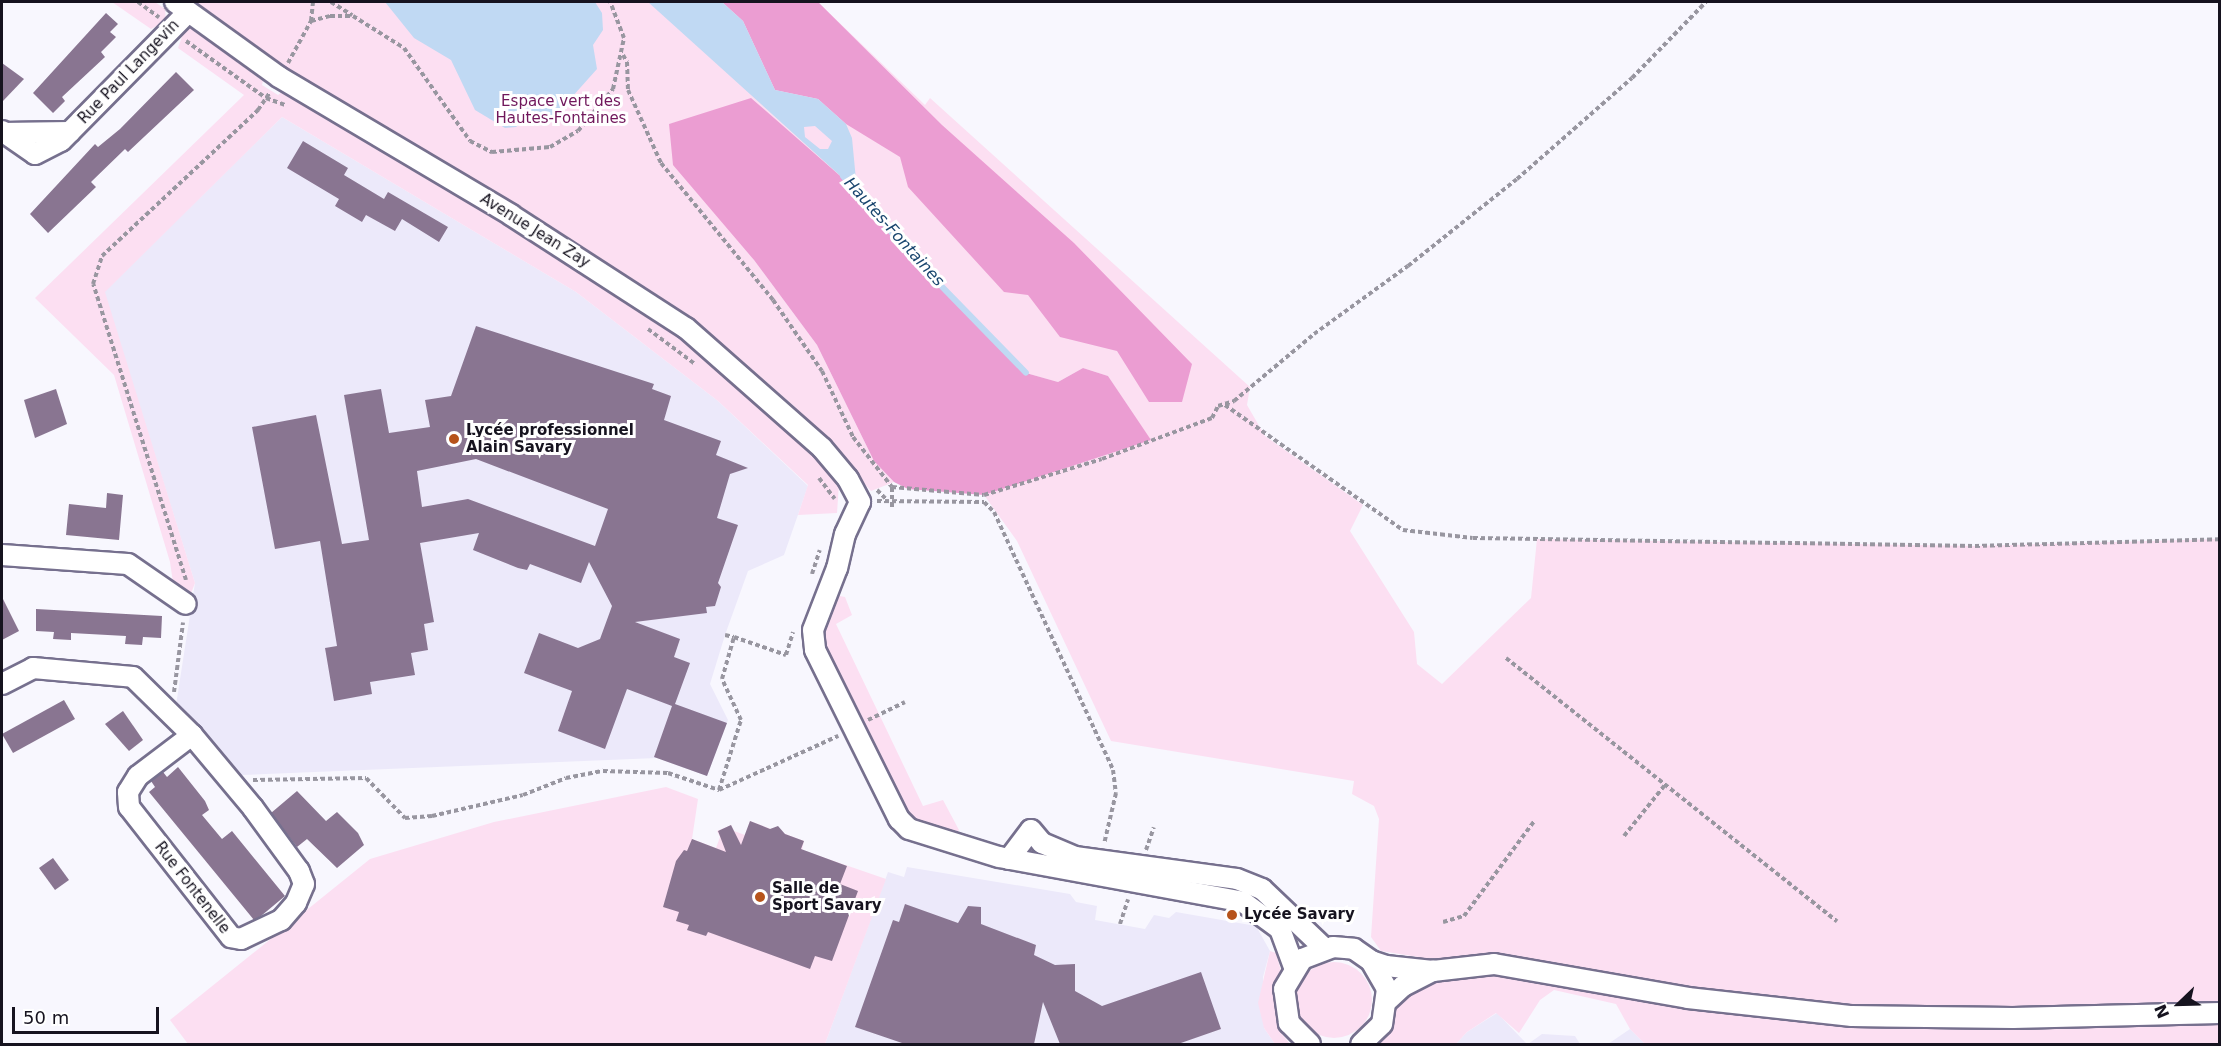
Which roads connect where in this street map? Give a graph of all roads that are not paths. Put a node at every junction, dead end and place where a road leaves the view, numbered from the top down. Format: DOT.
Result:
graph roads {
  1 [pos="181,7"];
  2 [pos="2,132"];
  3 [pos="2,555"];
  4 [pos="186,604"];
  5 [pos="2,684"];
  6 [pos="192,735"];
  7 [pos="1009,859"];
  8 [pos="1324,948"];
  9 [pos="1371,960"];
  10 [pos="1294,967"];
  11 [pos="1432,971"];
  12 [pos="1388,1000"];
  13 [pos="2220,1013"];
  14 [pos="1310,1044"];
  15 [pos="1361,1044"];
  1 -- 2 [label="street, Rue Paul Langevin"];
  1 -- 7 [label="street, Avenue Jean Zay"];
  3 -- 4 [label="street"];
  5 -- 6 [label="street, Rue Fontenelle"];
  6 -- 6 [label="street, Rue Fontenelle"];
  7 -- 8 [label="street"];
  7 -- 10 [label="street"];
  8 -- 9 [label="street"];
  8 -- 10 [label="street"];
  9 -- 11 [label="street"];
  9 -- 12 [label="street"];
  10 -- 14 [label="street"];
  11 -- 12 [label="street"];
  11 -- 13 [label="street"];
  12 -- 15 [label="street"];
}
